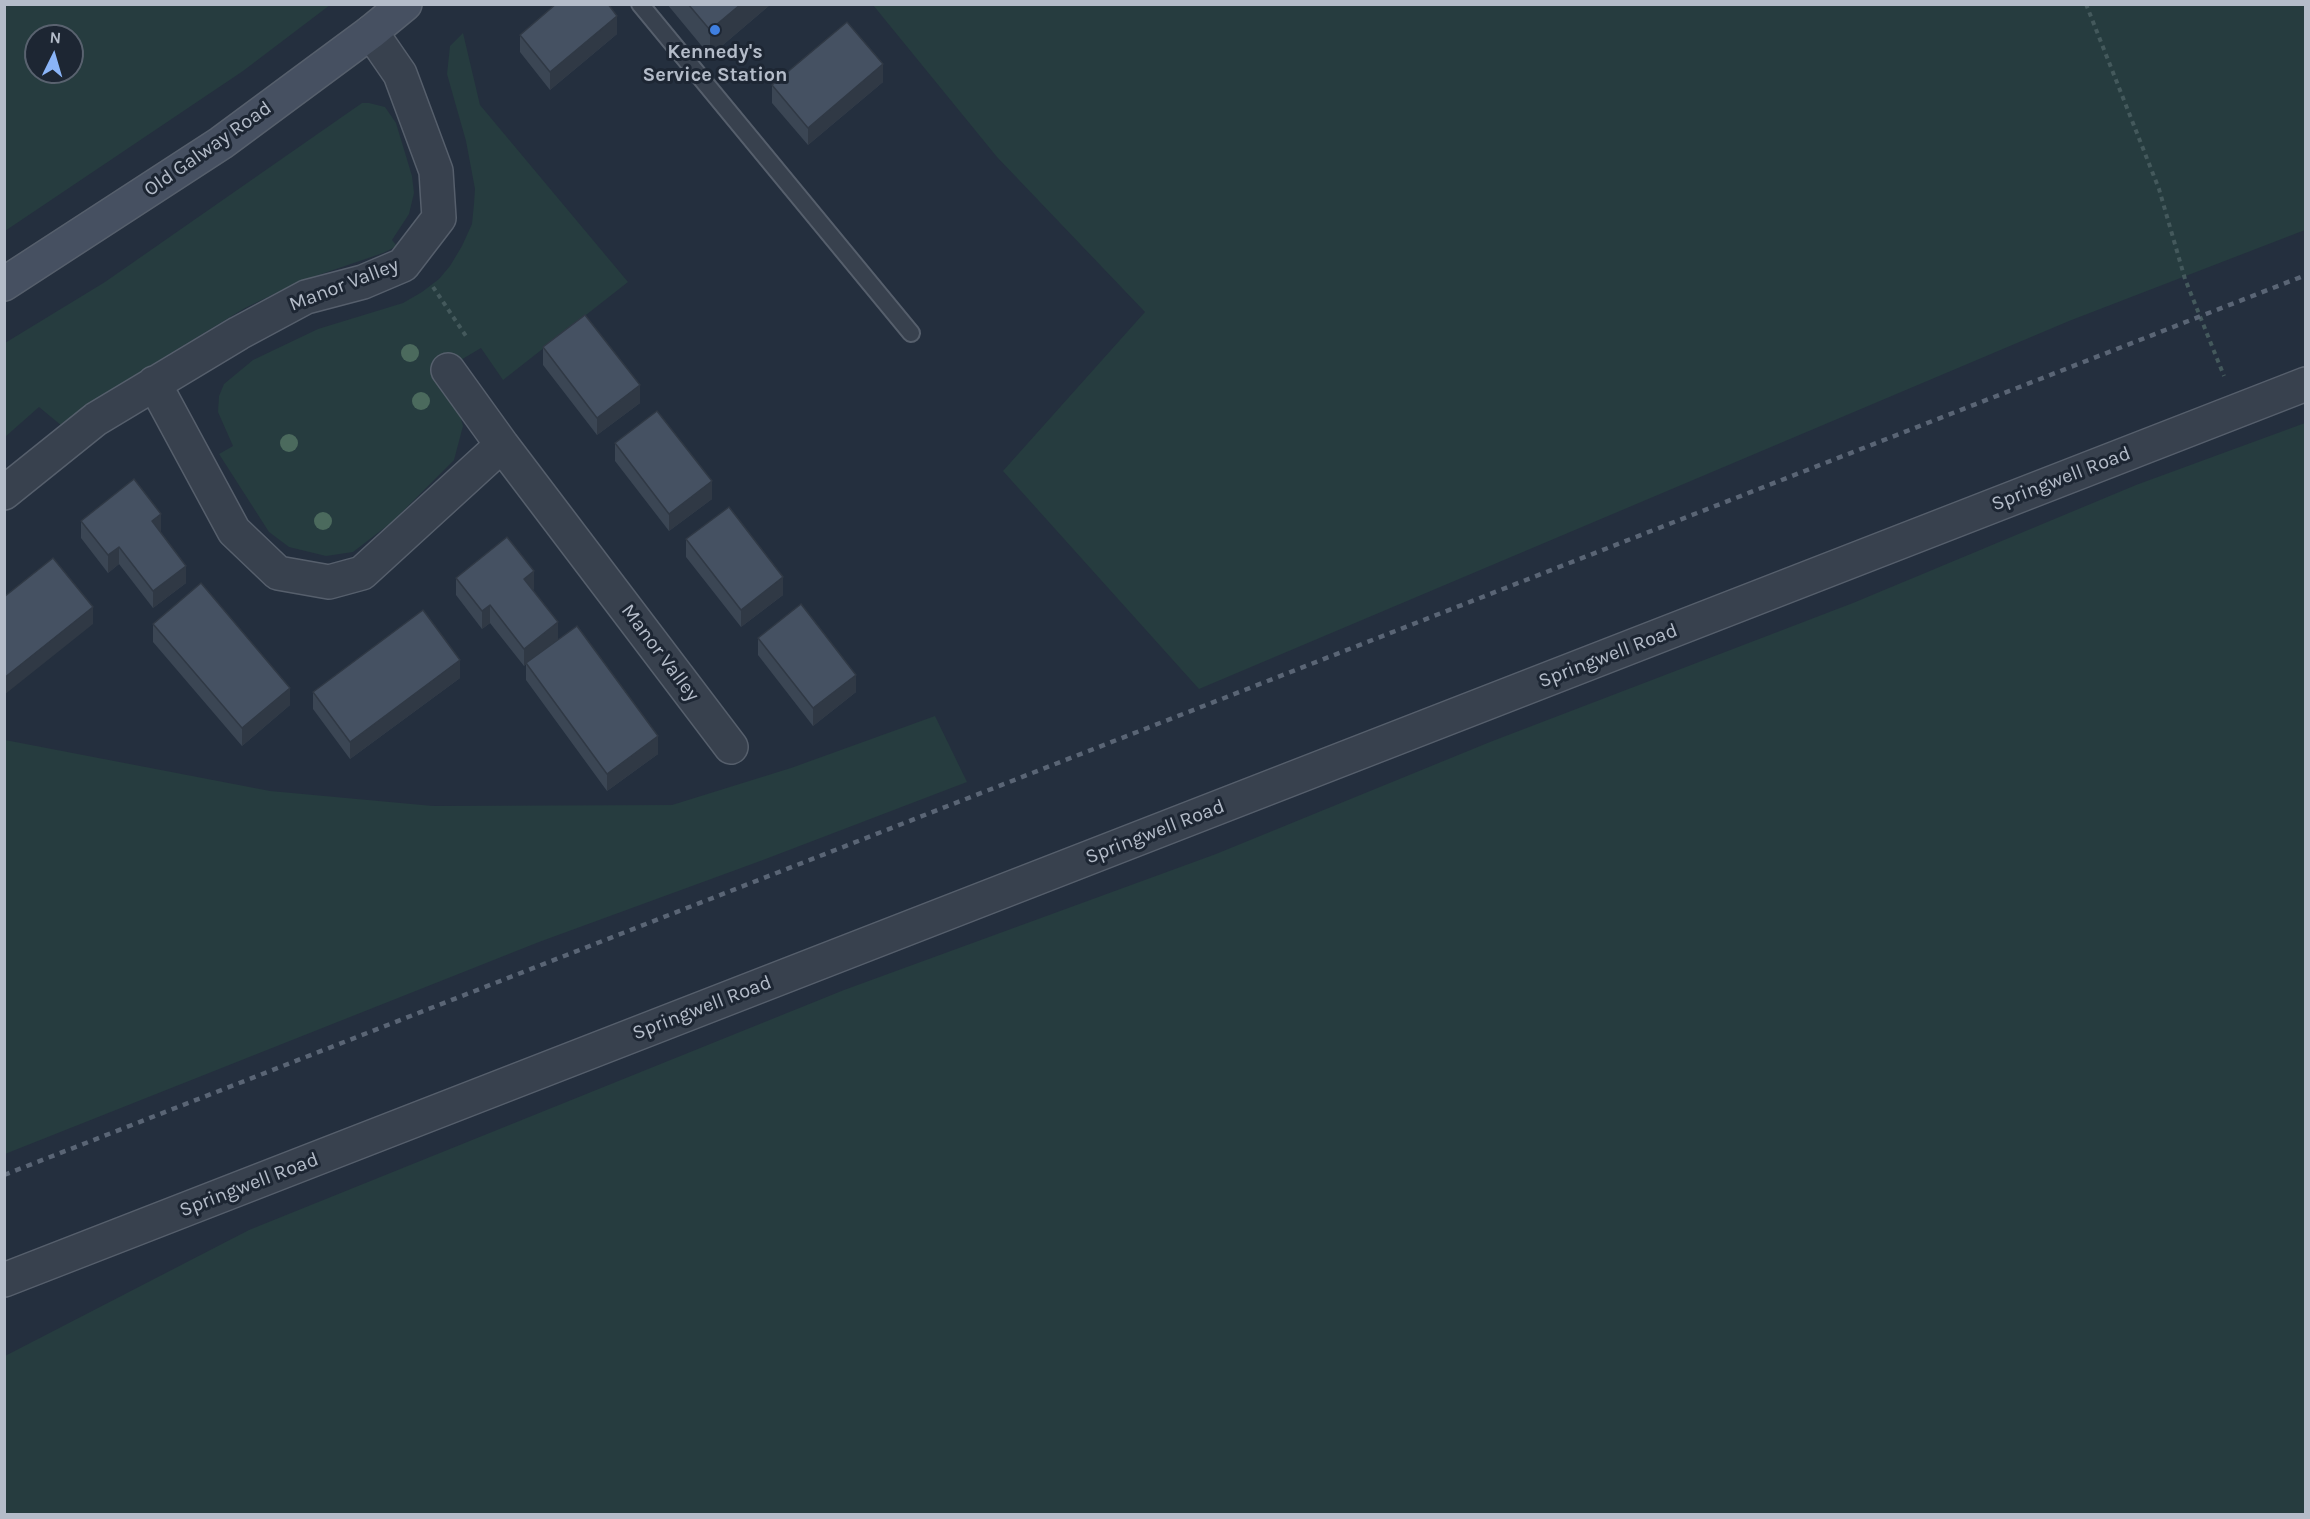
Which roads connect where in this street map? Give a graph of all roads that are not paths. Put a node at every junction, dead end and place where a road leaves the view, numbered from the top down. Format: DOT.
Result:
graph roads {
  1 [pos="405,4"];
  2 [pos="640,4"];
  3 [pos="371,32"];
  4 [pos="4,284"];
  5 [pos="911,333"];
  6 [pos="448,370"];
  7 [pos="154,383"];
  8 [pos="2306,384"];
  9 [pos="502,445"];
  10 [pos="4,493"];
  11 [pos="731,747"];
  12 [pos="4,1280"];
  1 -- 3 [label="main road, Old Galway Road"];
  2 -- 5 [label="lane"];
  3 -- 4 [label="main road, Old Galway Road"];
  3 -- 7 [label="street, Manor Valley"];
  6 -- 9 [label="street, Manor Valley"];
  7 -- 9 [label="street"];
  7 -- 10 [label="street, Manor Valley"];
  8 -- 12 [label="street, Springwell Road"];
  9 -- 11 [label="street, Manor Valley"];
}
